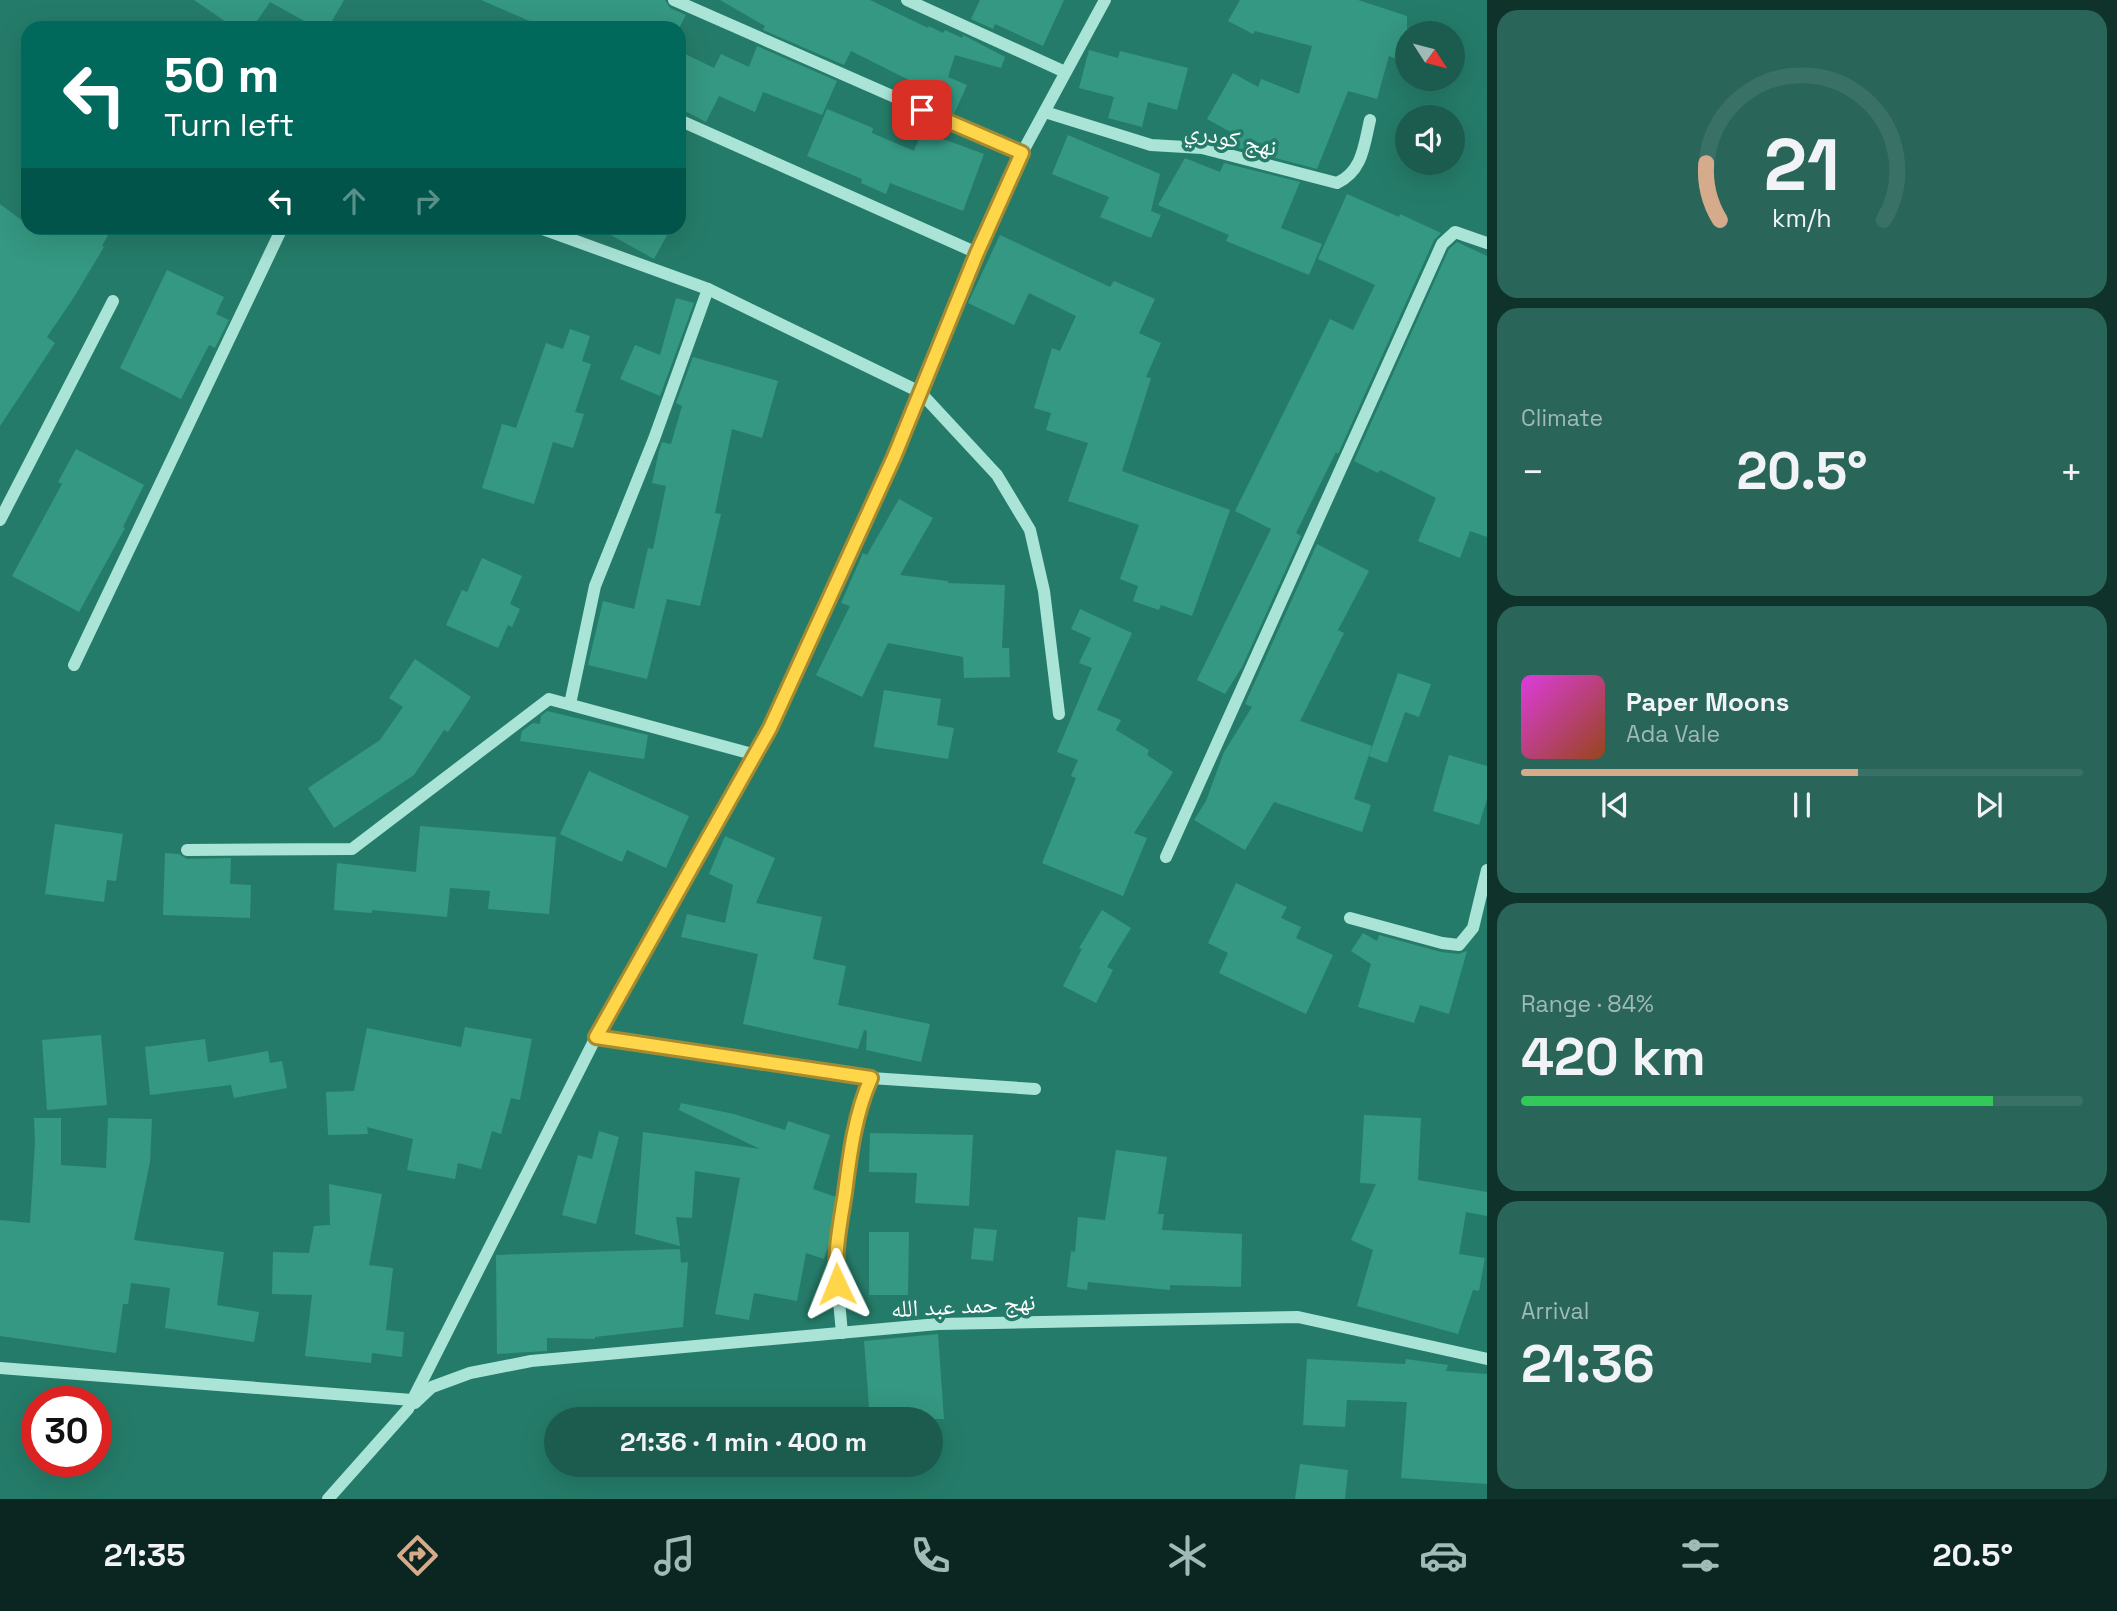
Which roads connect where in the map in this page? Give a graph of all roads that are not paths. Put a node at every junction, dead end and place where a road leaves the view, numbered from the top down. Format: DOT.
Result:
graph roads {
  1 [pos="674,0"];
  2 [pos="907,0"];
  3 [pos="1105,0"];
  4 [pos="1065,72"];
  5 [pos="1045,112"];
  6 [pos="1370,120"];
  7 [pos="686,123"];
  8 [pos="1022,153"];
  9 [pos="279,235"];
  10 [pos="559,235"];
  11 [pos="1487,243"];
  12 [pos="977,253"];
  13 [pos="708,289"];
  14 [pos="113,301"];
  15 [pos="920,392"];
  16 [pos="0,520"];
  17 [pos="74,665"];
  18 [pos="570,704"];
  19 [pos="1059,713"];
  20 [pos="756,755"];
  21 [pos="187,850"];
  22 [pos="1166,857"];
  23 [pos="1487,870"];
  24 [pos="1350,918"];
  25 [pos="596,1037"];
  26 [pos="871,1078"];
  27 [pos="1035,1089"];
  28 [pos="842,1333"];
  29 [pos="1487,1359"];
  30 [pos="0,1368"];
  31 [pos="410,1404"];
  32 [pos="328,1499"];
  1 -- 8 [label="street"];
  2 -- 4 [label="street"];
  3 -- 4 [label="street"];
  4 -- 5 [label="street"];
  5 -- 6 [label="street, نهج كودري"];
  5 -- 8 [label="street"];
  7 -- 12 [label="street"];
  8 -- 12 [label="street"];
  9 -- 17 [label="street"];
  10 -- 13 [label="street"];
  11 -- 22 [label="street"];
  12 -- 15 [label="street"];
  13 -- 15 [label="street"];
  13 -- 18 [label="street"];
  14 -- 16 [label="street"];
  15 -- 19 [label="street"];
  15 -- 20 [label="street"];
  18 -- 20 [label="street"];
  18 -- 21 [label="street"];
  20 -- 25 [label="street"];
  23 -- 24 [label="street"];
  25 -- 26 [label="street"];
  25 -- 31 [label="street"];
  26 -- 27 [label="street"];
  26 -- 28 [label="street"];
  28 -- 29 [label="street, نهج حمد عبد الله"];
  28 -- 31 [label="street, نهج حمد عبد الله"];
  30 -- 31 [label="street"];
  31 -- 32 [label="street"];
}
